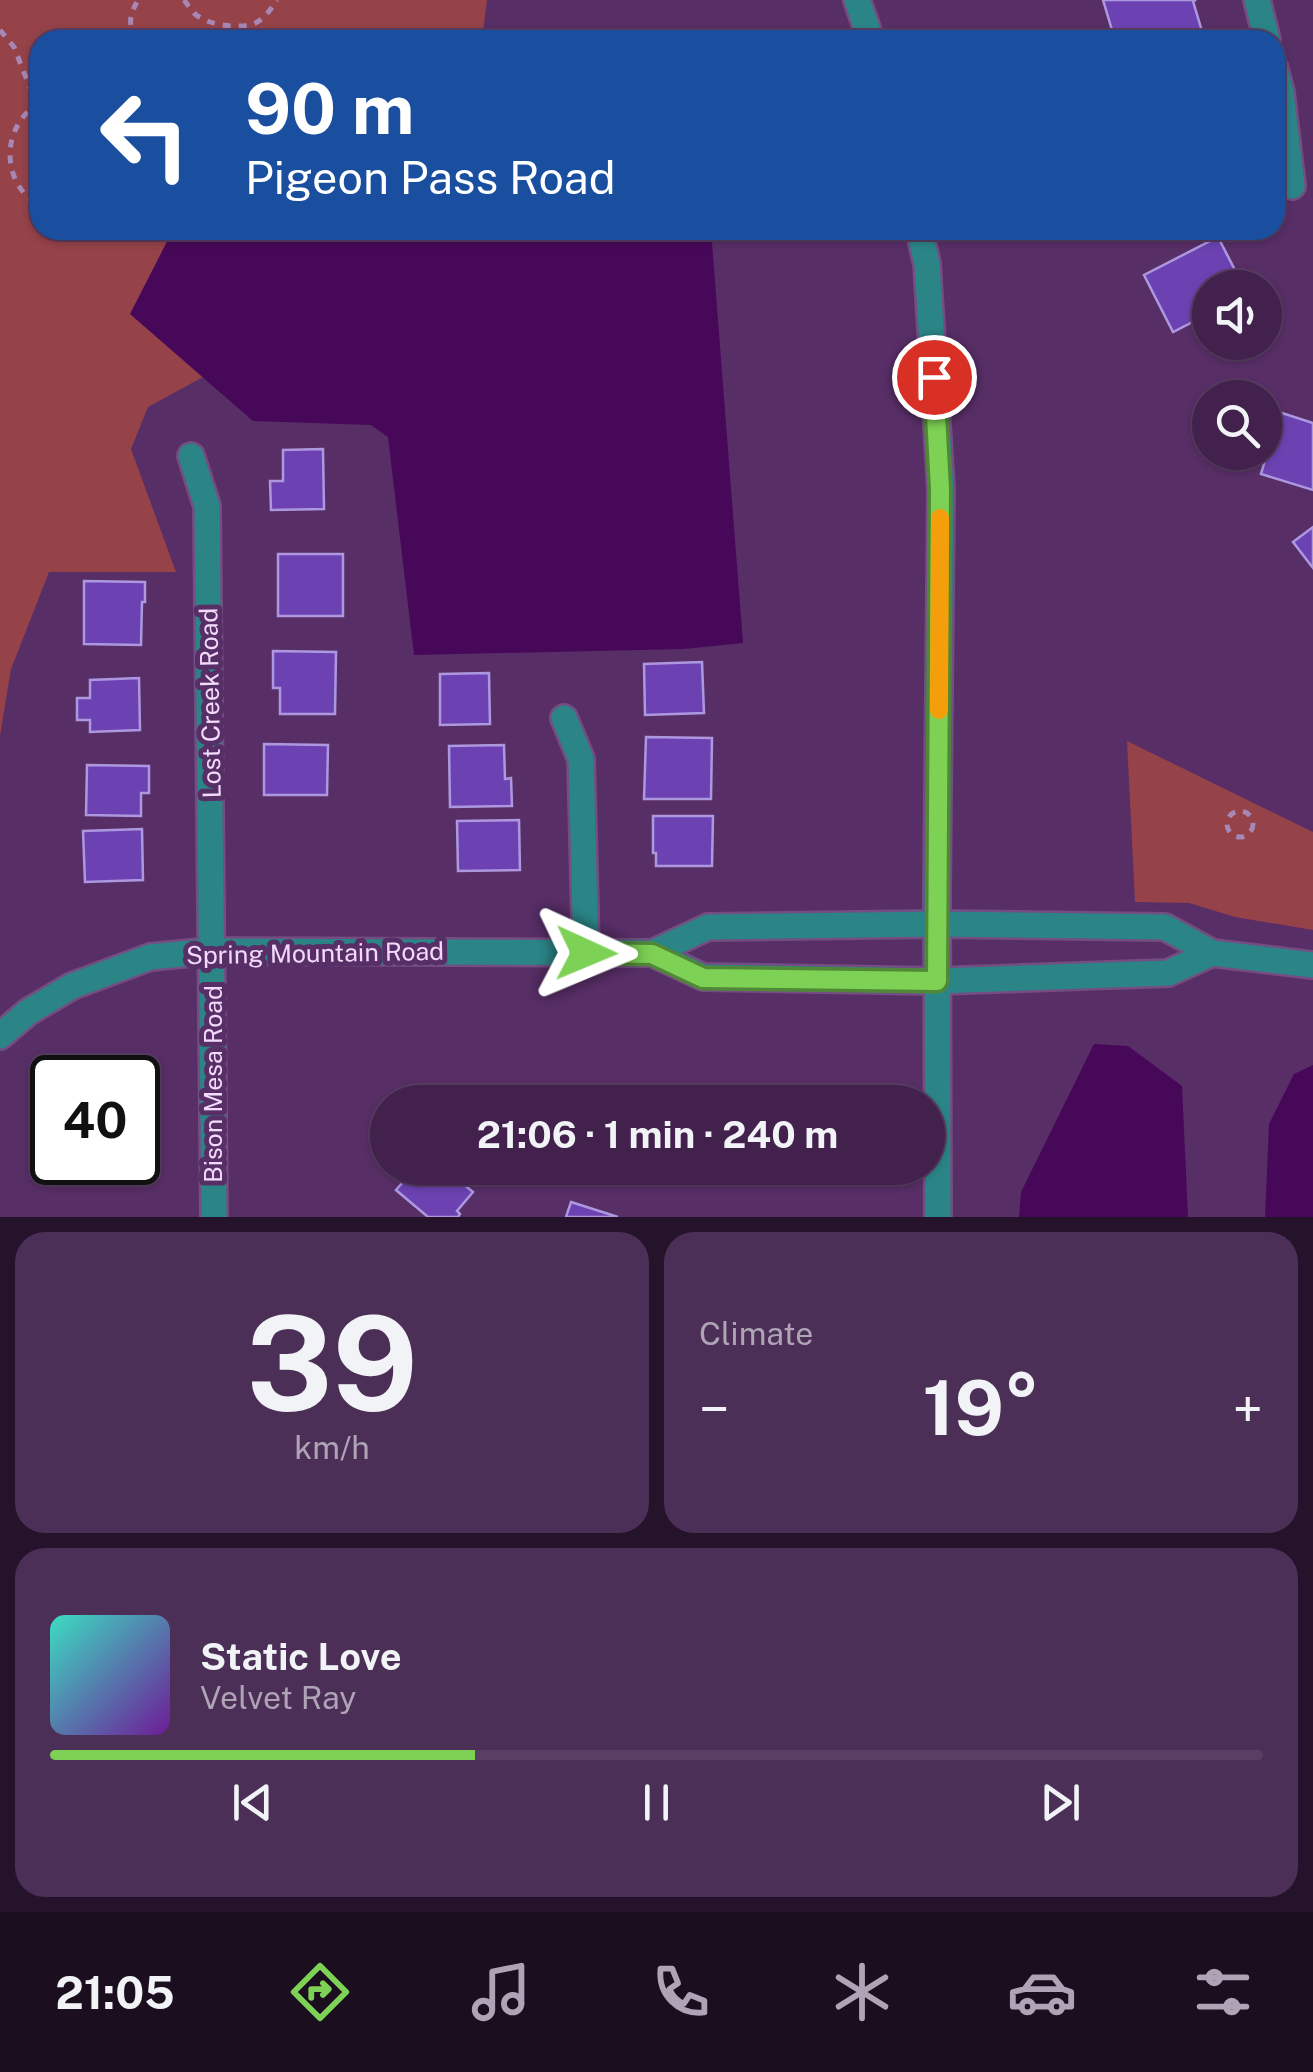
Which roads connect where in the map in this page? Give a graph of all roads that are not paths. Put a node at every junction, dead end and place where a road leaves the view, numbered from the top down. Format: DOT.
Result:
graph roads {
  1 [pos="857,0"];
  2 [pos="1257,0"];
  3 [pos="867,30"];
  4 [pos="1264,30"];
  5 [pos="1285,127"];
  6 [pos="1292,186"];
  7 [pos="921,240"];
  8 [pos="192,456"];
  9 [pos="564,718"];
  10 [pos="937,924"];
  11 [pos="212,951"];
  12 [pos="586,953"];
  13 [pos="1212,953"];
  14 [pos="652,954"];
  15 [pos="1313,965"];
  16 [pos="937,981"];
  17 [pos="0,1036"];
  18 [pos="214,1217"];
  19 [pos="938,1217"];
  1 -- 3 [label="street"];
  2 -- 4 [label="street"];
  5 -- 6 [label="street"];
  7 -- 10 [label="street"];
  8 -- 11 [label="street, Lost Creek Road"];
  9 -- 12 [label="street"];
  10 -- 13 [label="street, Spring Mountain Road"];
  10 -- 14 [label="street, Spring Mountain Road"];
  10 -- 16 [label="street"];
  11 -- 12 [label="street, Spring Mountain Road"];
  11 -- 17 [label="street, Spring Mountain Road"];
  11 -- 18 [label="street, Bison Mesa Road"];
  12 -- 14 [label="street, Spring Mountain Road"];
  13 -- 15 [label="street, Spring Mountain Road"];
  13 -- 16 [label="street, Spring Mountain Road"];
  14 -- 16 [label="street, Spring Mountain Road"];
  16 -- 19 [label="street"];
}
